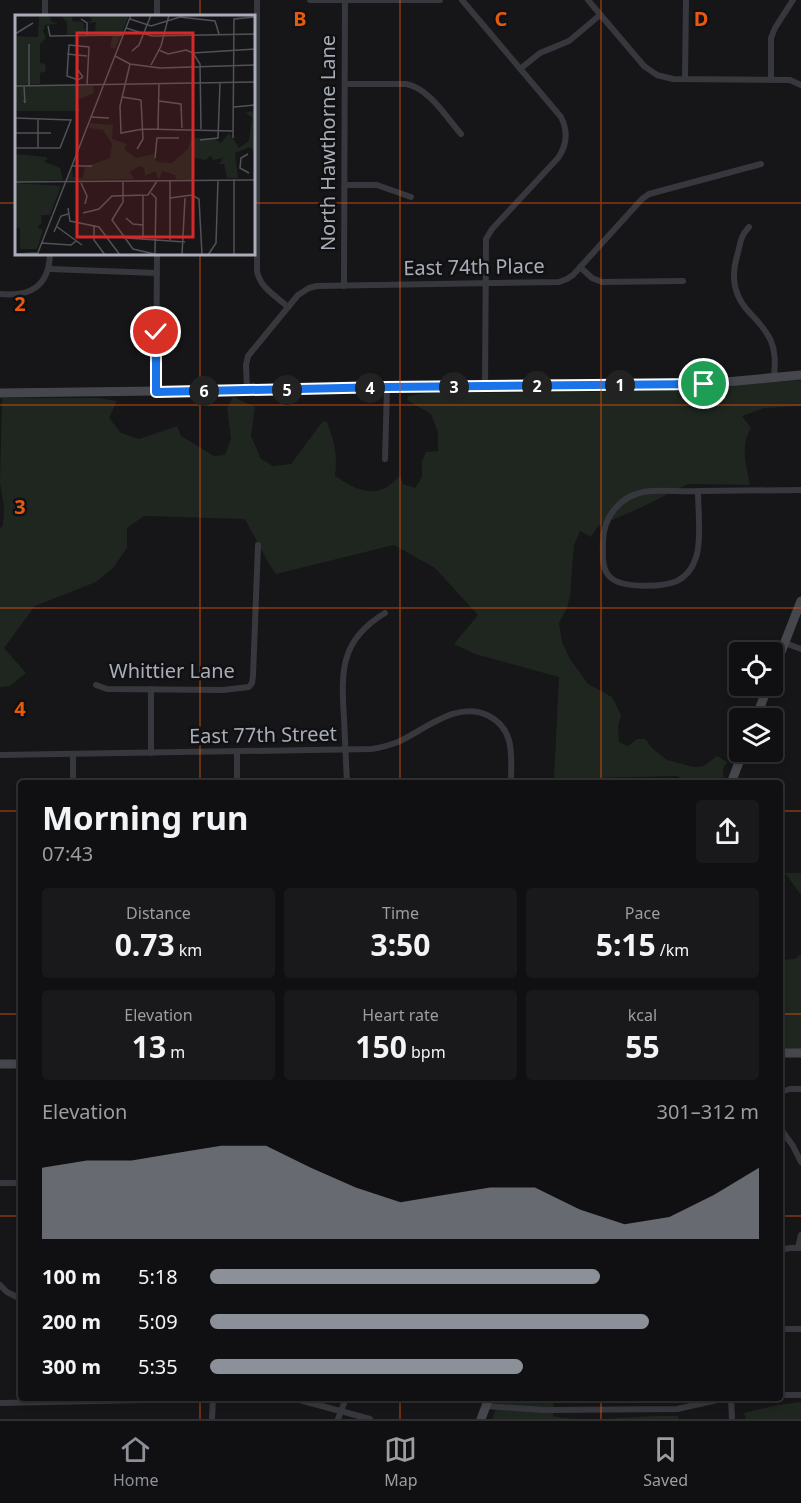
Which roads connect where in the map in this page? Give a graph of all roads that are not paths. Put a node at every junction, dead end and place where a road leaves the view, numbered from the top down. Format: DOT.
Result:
graph roads {
  1 [pos="258,0"];
  2 [pos="310,0"];
  3 [pos="345,0"];
  4 [pos="440,0"];
  5 [pos="462,0"];
  6 [pos="588,0"];
  7 [pos="686,0"];
  8 [pos="793,0"];
  9 [pos="600,15"];
  10 [pos="520,69"];
  11 [pos="685,79"];
  12 [pos="771,80"];
  13 [pos="345,84"];
  14 [pos="801,85"];
  15 [pos="461,134"];
  16 [pos="761,164"];
  17 [pos="345,185"];
  18 [pos="411,196"];
  19 [pos="750,227"];
  20 [pos="50,255"];
  21 [pos="157,255"];
  22 [pos="580,267"];
  23 [pos="49,269"];
  24 [pos="157,273"];
  25 [pos="683,281"];
  26 [pos="485,284"];
  27 [pos="344,285"];
  28 [pos="0,294"];
  29 [pos="288,307"];
  30 [pos="801,375"];
  31 [pos="774,377"];
  32 [pos="387,387"];
  33 [pos="485,387"];
  34 [pos="247,390"];
  35 [pos="156,392"];
  36 [pos="0,393"];
  37 [pos="385,459"];
  38 [pos="801,490"];
  39 [pos="698,491"];
  40 [pos="258,545"];
  41 [pos="801,601"];
  42 [pos="385,613"];
  43 [pos="785,642"];
  44 [pos="783,647"];
  45 [pos="801,649"];
  46 [pos="96,686"];
  47 [pos="151,689"];
  48 [pos="345,750"];
  49 [pos="237,752"];
  50 [pos="151,753"];
  51 [pos="0,754"];
  52 [pos="73,754"];
  53 [pos="739,762"];
  54 [pos="73,780"];
  55 [pos="237,780"];
  56 [pos="347,780"];
  57 [pos="511,780"];
  58 [pos="732,780"];
  59 [pos="783,1053"];
  60 [pos="801,1053"];
  61 [pos="0,1064"];
  62 [pos="18,1064"];
  63 [pos="801,1089"];
  64 [pos="783,1091"];
  65 [pos="783,1132"];
  66 [pos="801,1162"];
  67 [pos="0,1183"];
  68 [pos="18,1183"];
  69 [pos="801,1235"];
  70 [pos="800,1248"];
  71 [pos="783,1250"];
  72 [pos="0,1286"];
  73 [pos="18,1297"];
  74 [pos="783,1329"];
  75 [pos="801,1329"];
  76 [pos="783,1395"];
  77 [pos="801,1395"];
  78 [pos="106,1401"];
  79 [pos="213,1401"];
  80 [pos="304,1401"];
  81 [pos="345,1401"];
  82 [pos="713,1401"];
  83 [pos="731,1401"];
  84 [pos="488,1402"];
  85 [pos="0,1403"];
  86 [pos="342,1410"];
  87 [pos="213,1419"];
  88 [pos="338,1419"];
  89 [pos="370,1419"];
  90 [pos="481,1419"];
  91 [pos="732,1419"];
  1 -- 29 [label="street"];
  2 -- 3 [label="street"];
  3 -- 4 [label="street"];
  3 -- 13 [label="street, North Hawthorne Lane"];
  5 -- 10 [label="street"];
  6 -- 9 [label="street"];
  7 -- 11 [label="street"];
  8 -- 12 [label="street"];
  9 -- 10 [label="street"];
  9 -- 11 [label="street"];
  10 -- 26 [label="street"];
  11 -- 12 [label="street"];
  12 -- 14 [label="street"];
  13 -- 15 [label="street"];
  13 -- 17 [label="street, North Hawthorne Lane"];
  16 -- 22 [label="street, East 74th Place"];
  17 -- 18 [label="street"];
  17 -- 27 [label="street, North Hawthorne Lane"];
  19 -- 31 [label="street"];
  20 -- 23 [label="street"];
  21 -- 24 [label="street"];
  22 -- 25 [label="street"];
  22 -- 26 [label="street, East 74th Place"];
  23 -- 24 [label="street"];
  23 -- 28 [label="street"];
  24 -- 35 [label="street"];
  26 -- 27 [label="street, East 74th Place"];
  26 -- 33 [label="street"];
  27 -- 29 [label="street, East 74th Place"];
  29 -- 34 [label="street, East 74th Place"];
  30 -- 31 [label="street"];
  31 -- 33 [label="street"];
  32 -- 33 [label="street"];
  32 -- 34 [label="street"];
  32 -- 37 [label="street"];
  34 -- 35 [label="street"];
  35 -- 36 [label="street"];
  38 -- 39 [label="street"];
  39 -- 39 [label="street"];
  40 -- 47 [label="street, Whittier Lane"];
  41 -- 43 [label="street"];
  42 -- 48 [label="street"];
  43 -- 44 [label="street"];
  43 -- 45 [label="street"];
  46 -- 47 [label="street, Whittier Lane"];
  47 -- 50 [label="street"];
  48 -- 49 [label="street, East 77th Street"];
  48 -- 56 [label="street"];
  48 -- 57 [label="street, East 77th Street"];
  49 -- 50 [label="street, East 77th Street"];
  49 -- 55 [label="street"];
  50 -- 52 [label="street, East 77th Street"];
  51 -- 52 [label="street, East 77th Street"];
  52 -- 54 [label="street"];
  53 -- 58 [label="street"];
  59 -- 60 [label="street"];
  61 -- 62 [label="street"];
  63 -- 64 [label="street"];
  65 -- 66 [label="street"];
  67 -- 68 [label="street"];
  69 -- 70 [label="street"];
  70 -- 71 [label="street"];
  72 -- 73 [label="street"];
  74 -- 75 [label="street"];
  76 -- 77 [label="street"];
  78 -- 85 [label="street"];
  79 -- 87 [label="street"];
  80 -- 86 [label="street"];
  81 -- 86 [label="street"];
  82 -- 84 [label="street"];
  83 -- 91 [label="street"];
  84 -- 90 [label="street"];
  86 -- 88 [label="street"];
  86 -- 89 [label="street"];
}
